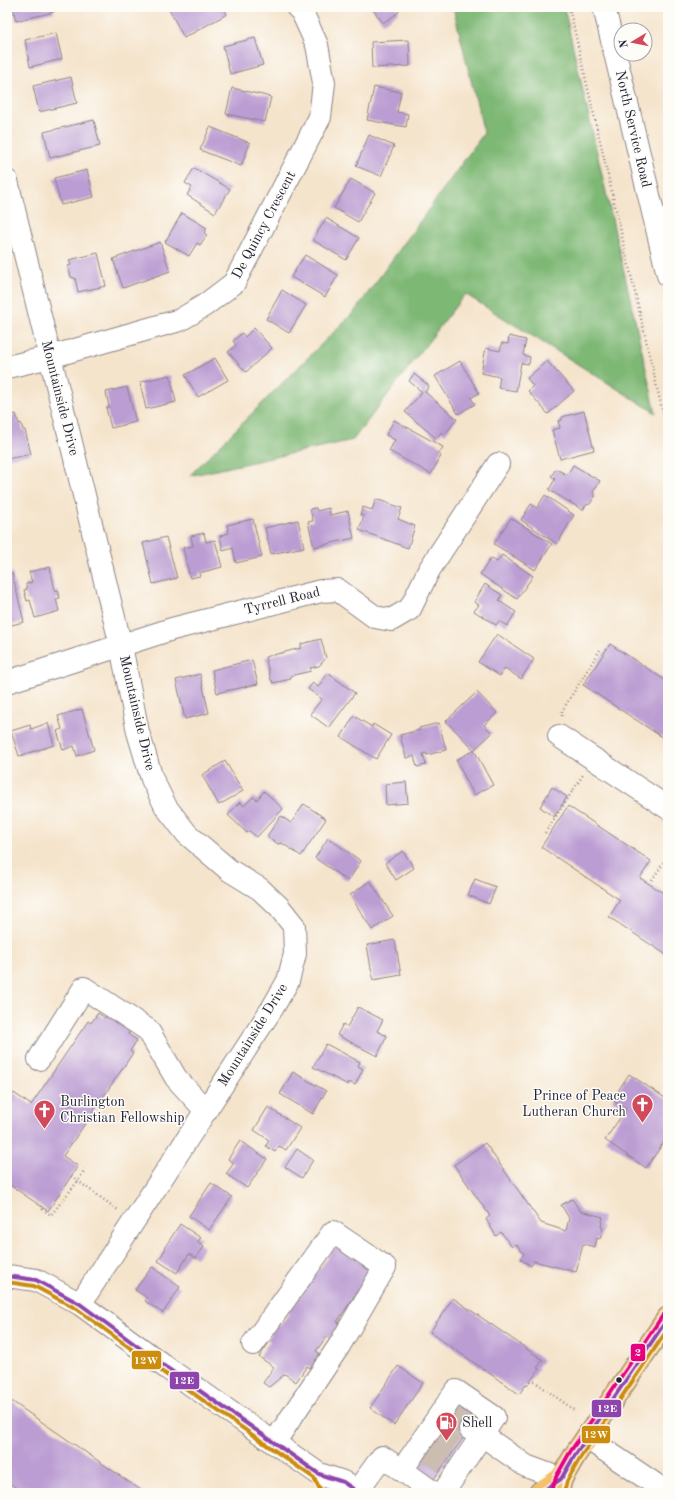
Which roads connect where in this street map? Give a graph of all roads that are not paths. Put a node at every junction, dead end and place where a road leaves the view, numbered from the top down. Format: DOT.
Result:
graph roads {
  1 [pos="297,7"];
  2 [pos="604,7"];
  3 [pos="7,181"];
  4 [pos="668,275"];
  5 [pos="50,357"];
  6 [pos="7,367"];
  7 [pos="498,464"];
  8 [pos="121,646"];
  9 [pos="7,682"];
  10 [pos="559,736"];
  11 [pos="668,808"];
  12 [pos="39,1059"];
  13 [pos="206,1111"];
  14 [pos="7,1276"];
  15 [pos="80,1304"];
  16 [pos="668,1318"];
  17 [pos="253,1344"];
  18 [pos="475,1432"];
  19 [pos="587,1438"];
  20 [pos="274,1443"];
  21 [pos="402,1470"];
  22 [pos="324,1484"];
  23 [pos="560,1486"];
  24 [pos="358,1492"];
  25 [pos="668,1492"];
  26 [pos="434,1493"];
  27 [pos="442,1493"];
  28 [pos="540,1493"];
  1 -- 5 [label="street, De Quincy Crescent"];
  2 -- 4 [label="street, North Service Road"];
  3 -- 5 [label="street, Mountainside Drive"];
  5 -- 6 [label="street, De Quincy Crescent"];
  5 -- 8 [label="street, Mountainside Drive"];
  7 -- 8 [label="street, Tyrrell Road"];
  8 -- 9 [label="street, Tyrrell Road"];
  8 -- 13 [label="street, Mountainside Drive"];
  10 -- 11 [label="street"];
  12 -- 13 [label="street"];
  13 -- 15 [label="street, Mountainside Drive"];
  14 -- 15 [label="street"];
  15 -- 20 [label="street"];
  16 -- 19 [label="main road"];
  17 -- 20 [label="street"];
  18 -- 21 [label="street"];
  18 -- 23 [label="street"];
  18 -- 27 [label="street"];
  19 -- 23 [label="main road"];
  19 -- 25 [label="street"];
  20 -- 22 [label="street"];
  21 -- 24 [label="street"];
  21 -- 26 [label="street"];
  22 -- 24 [label="street"];
  23 -- 28 [label="main road"];
}
